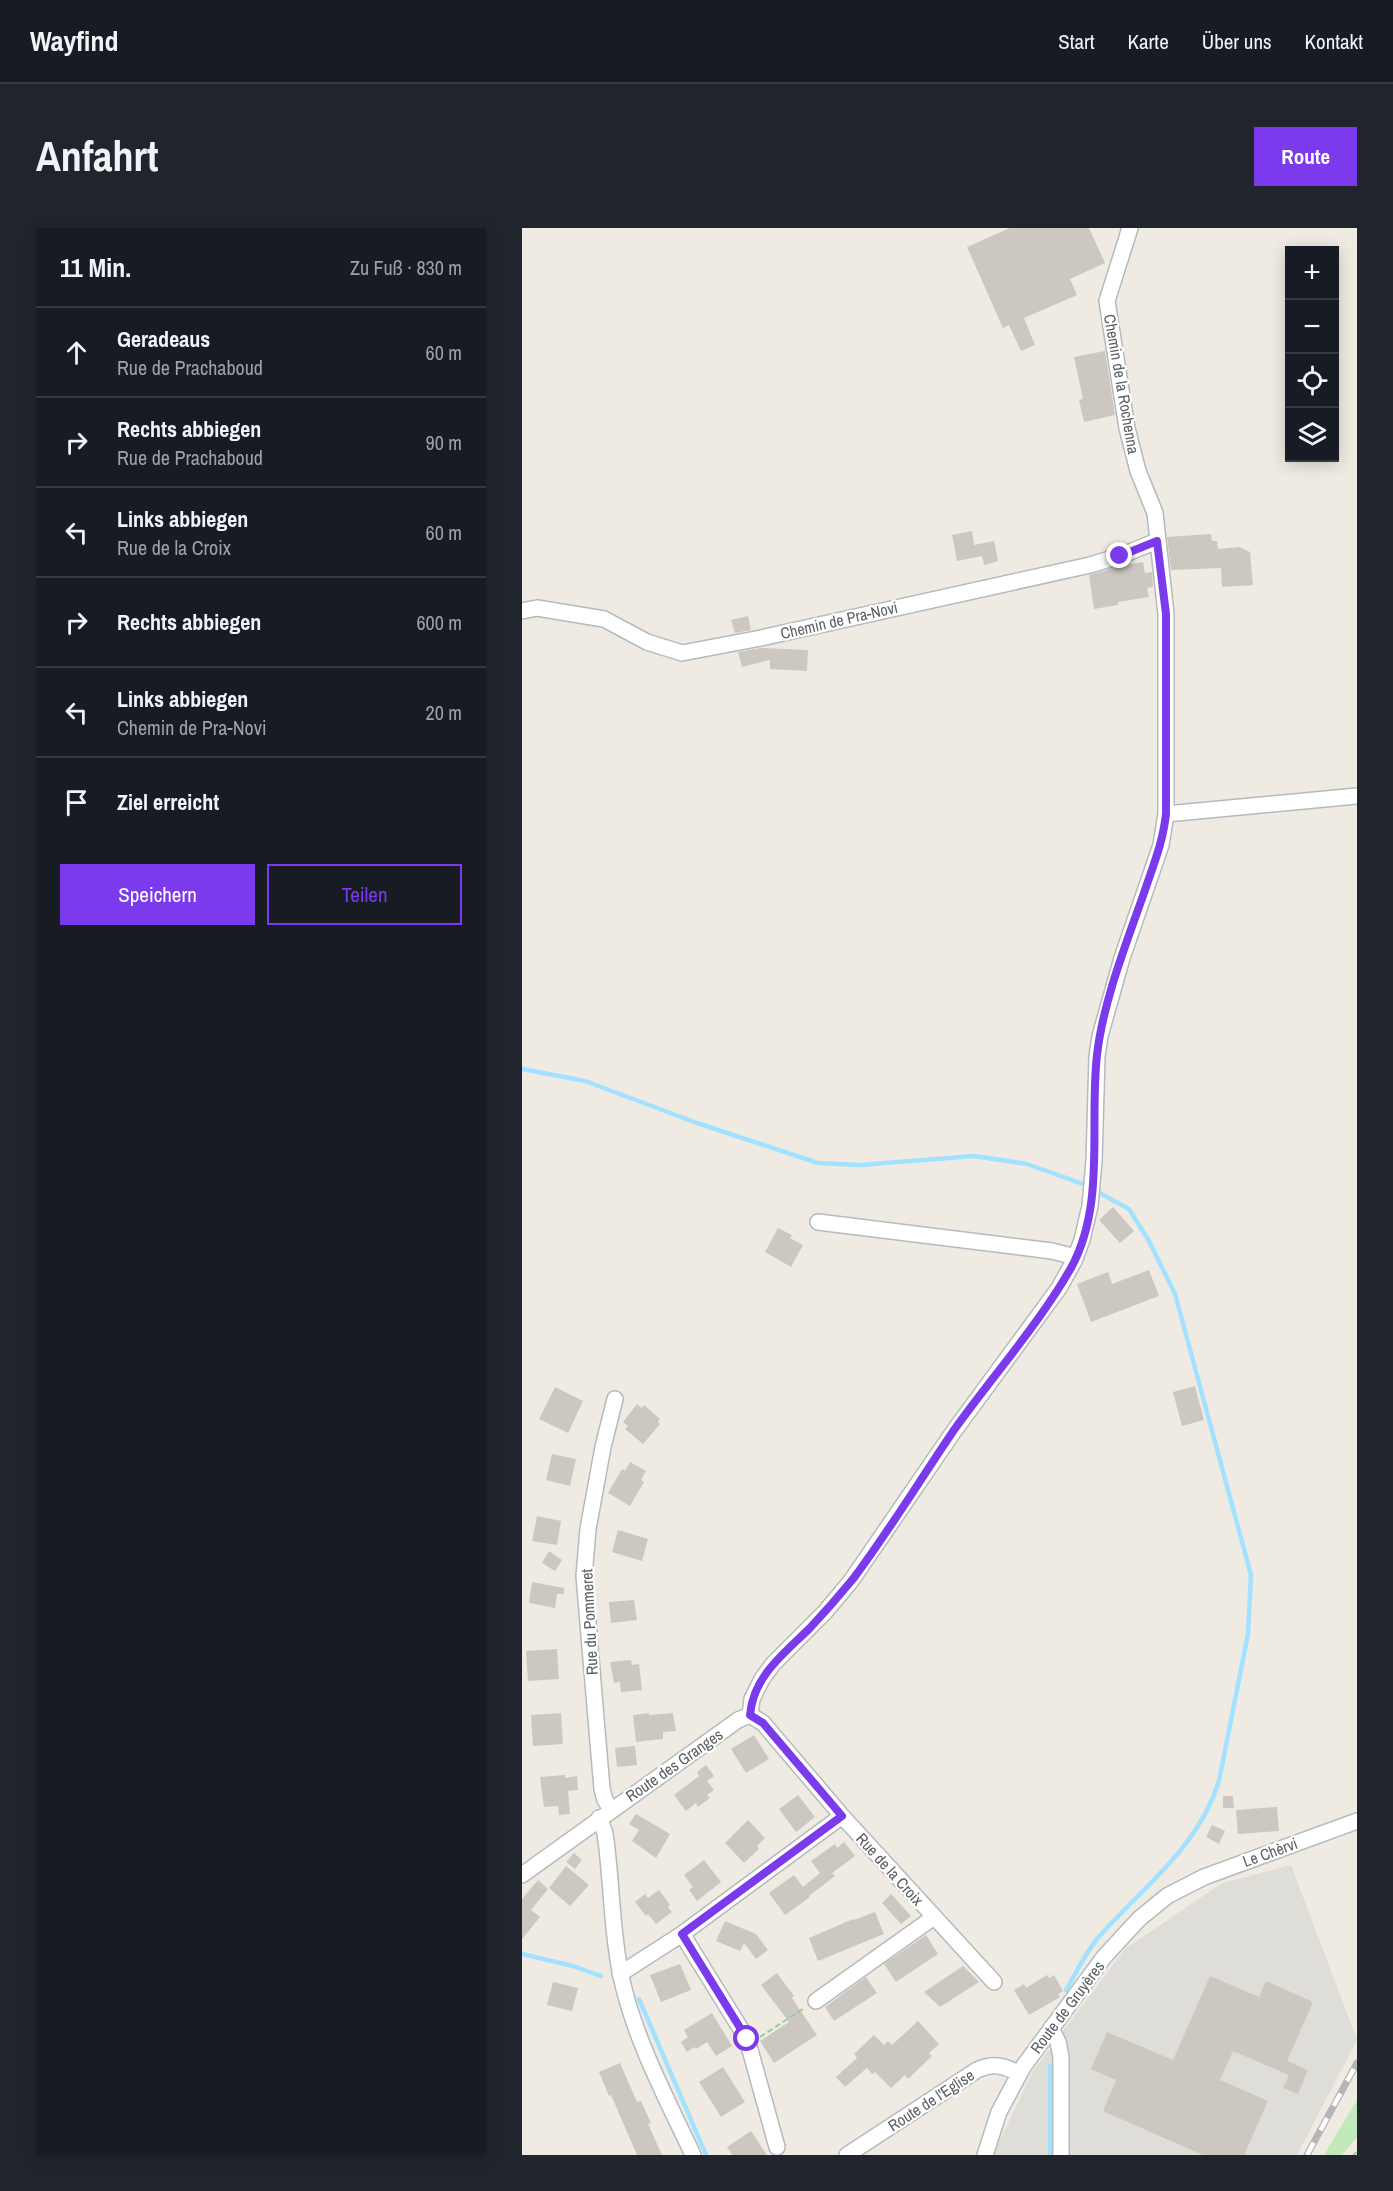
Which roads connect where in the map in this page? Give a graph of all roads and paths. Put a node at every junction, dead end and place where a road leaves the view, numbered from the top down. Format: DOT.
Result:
graph roads {
  1 [pos="1130,228"];
  2 [pos="1157,541"];
  3 [pos="522,610"];
  4 [pos="1357,796"];
  5 [pos="1166,814"];
  6 [pos="818,1222"];
  7 [pos="1076,1257"];
  8 [pos="615,1399"];
  9 [pos="750,1715"];
  10 [pos="605,1814"];
  11 [pos="842,1816"];
  12 [pos="1357,1821"];
  13 [pos="522,1875"];
  14 [pos="1185,1886"];
  15 [pos="934,1917"];
  16 [pos="682,1934"];
  17 [pos="620,1974"];
  18 [pos="994,1982"];
  19 [pos="816,2001"];
  20 [pos="1051,2028"];
  21 [pos="748,2045"];
  22 [pos="1019,2074"];
  23 [pos="777,2146"];
  24 [pos="1357,2152"];
  25 [pos="693,2155"];
  26 [pos="847,2155"];
  27 [pos="985,2155"];
  28 [pos="1061,2155"];
  29 [pos="1353,2155"];
  1 -- 2 [label="street, Chemin de la Rochenna"];
  2 -- 3 [label="street, Chemin de Pra-Novi"];
  2 -- 5 [label="street, Chemin de la Rochenna"];
  4 -- 5 [label="street"];
  5 -- 7 [label="street, Chemin de la Rochenna"];
  6 -- 7 [label="street"];
  7 -- 9 [label="street, Chemin de la Rochenna"];
  8 -- 10 [label="street, Rue du Pommeret"];
  9 -- 10 [label="street, Route des Granges"];
  9 -- 11 [label="street, Rue de la Croix"];
  10 -- 13 [label="street, Route des Granges"];
  10 -- 17 [label="street, Rue du Pommeret"];
  11 -- 15 [label="street, Rue de la Croix"];
  11 -- 16 [label="street"];
  12 -- 14 [label="street, Le Chèrvi"];
  14 -- 20 [label="street, Route de Gruyères"];
  15 -- 18 [label="street, Rue de la Croix"];
  15 -- 19 [label="street, Rue de la Croix"];
  16 -- 17 [label="street"];
  16 -- 21 [label="street"];
  17 -- 25 [label="street, Rue du Pommeret"];
  19 -- 21 [label="path"];
  20 -- 22 [label="street, Route de Gruyères"];
  20 -- 28 [label="street"];
  21 -- 23 [label="street"];
  22 -- 26 [label="street, Route de l'Eglise"];
  22 -- 27 [label="street, Route de Gruyères"];
  24 -- 29 [label="path"];
}
